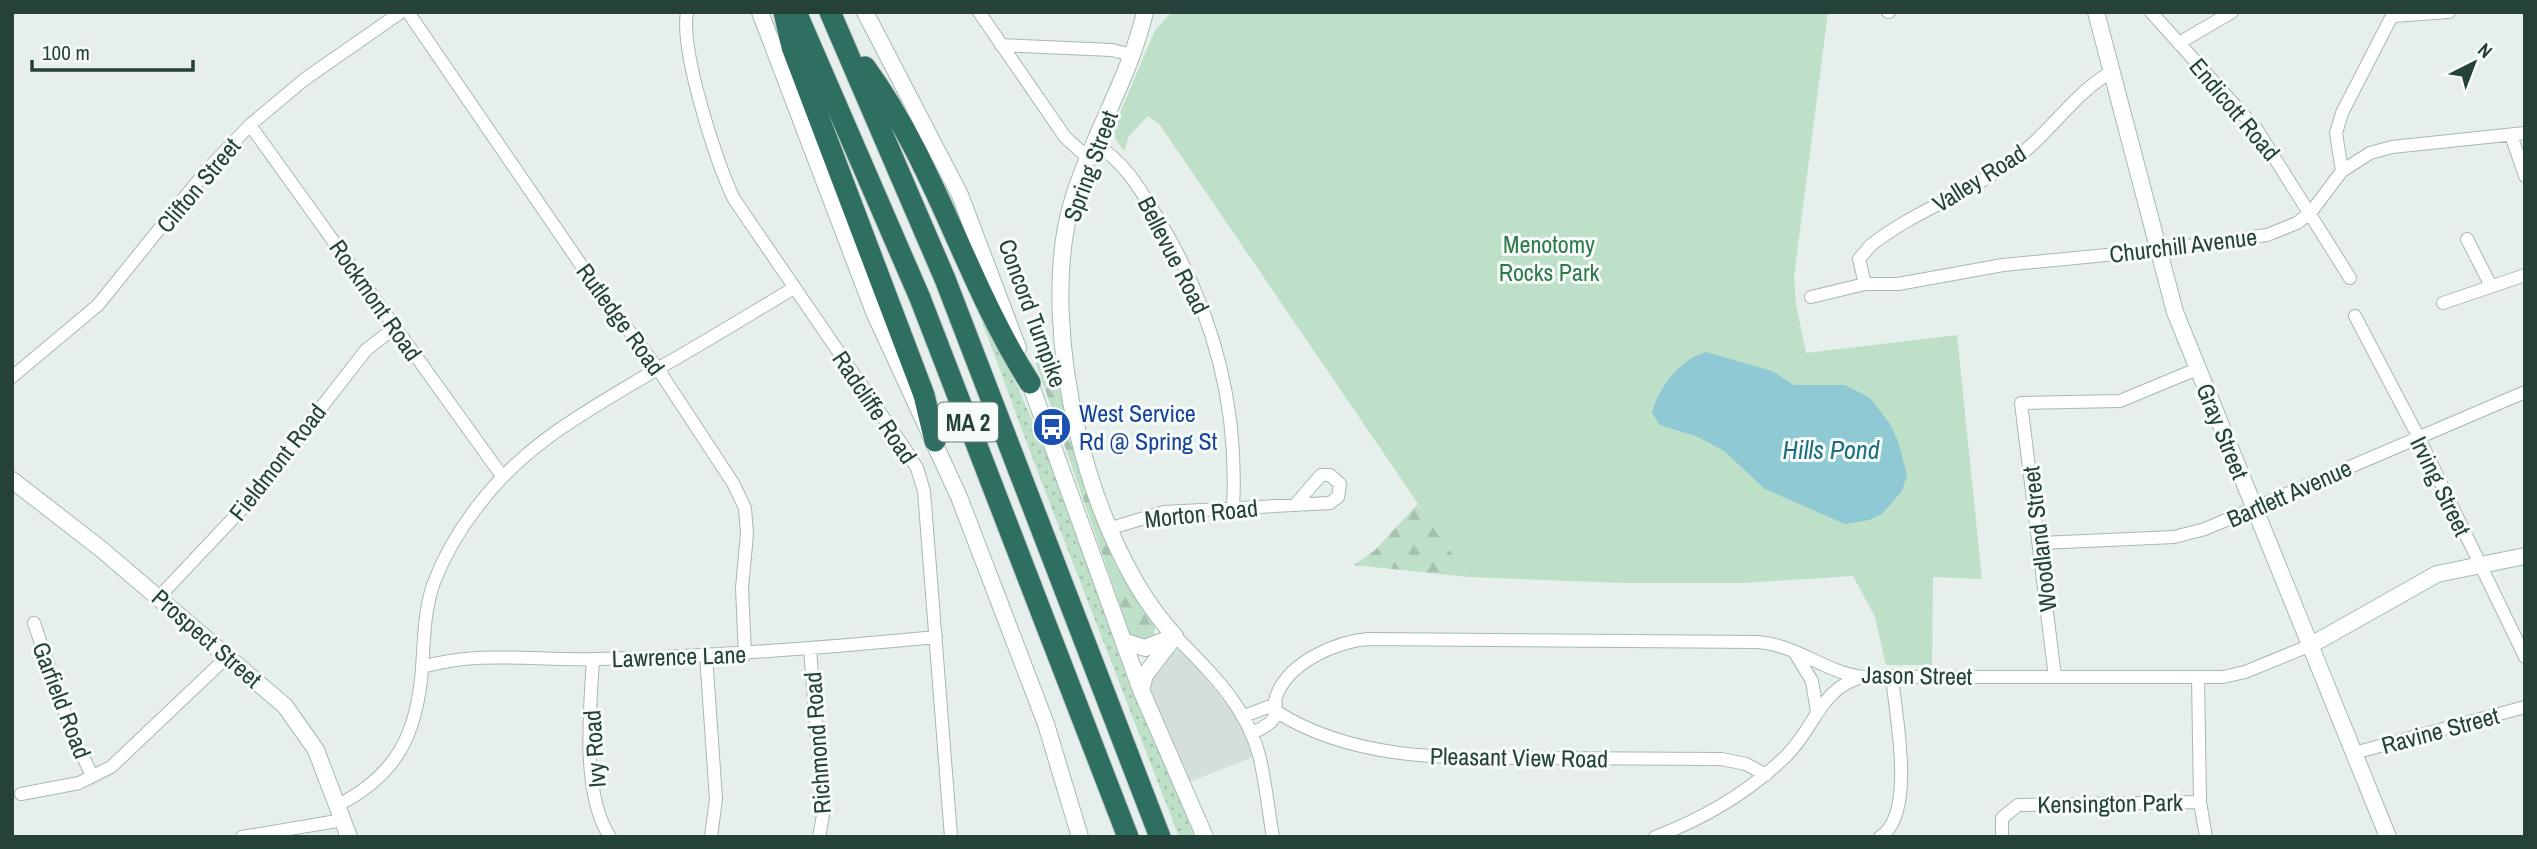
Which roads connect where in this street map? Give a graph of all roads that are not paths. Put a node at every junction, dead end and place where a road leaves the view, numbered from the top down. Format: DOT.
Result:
graph roads {
  1 [pos="401,12"];
  2 [pos="408,12"];
  3 [pos="687,12"];
  4 [pos="760,12"];
  5 [pos="784,12"];
  6 [pos="796,12"];
  7 [pos="865,12"];
  8 [pos="979,12"];
  9 [pos="1144,12"];
  10 [pos="2096,12"];
  11 [pos="2151,12"];
  12 [pos="2232,12"];
  13 [pos="2449,12"];
  14 [pos="2393,14"];
  15 [pos="834,21"];
  16 [pos="2179,43"];
  17 [pos="1002,45"];
  18 [pos="1132,55"];
  19 [pos="2111,72"];
  20 [pos="250,125"];
  21 [pos="2525,133"];
  22 [pos="2511,135"];
  23 [pos="1092,151"];
  24 [pos="2342,171"];
  25 [pos="2525,176"];
  26 [pos="2311,212"];
  27 [pos="2468,239"];
  28 [pos="2158,250"];
  29 [pos="2525,275"];
  30 [pos="2350,278"];
  31 [pos="1865,284"];
  32 [pos="2491,286"];
  33 [pos="794,288"];
  34 [pos="1811,298"];
  35 [pos="2443,303"];
  36 [pos="2355,316"];
  37 [pos="394,328"];
  38 [pos="658,369"];
  39 [pos="2197,369"];
  40 [pos="12,377"];
  41 [pos="1030,383"];
  42 [pos="2525,392"];
  43 [pos="2418,436"];
  44 [pos="935,441"];
  45 [pos="502,476"];
  46 [pos="12,480"];
  47 [pos="1295,505"];
  48 [pos="1233,508"];
  49 [pos="2254,508"];
  50 [pos="1108,529"];
  51 [pos="2041,543"];
  52 [pos="2525,556"];
  53 [pos="2479,564"];
  54 [pos="159,597"];
  55 [pos="34,623"];
  56 [pos="1175,636"];
  57 [pos="936,638"];
  58 [pos="1123,641"];
  59 [pos="2311,645"];
  60 [pos="810,649"];
  61 [pos="1792,650"];
  62 [pos="706,655"];
  63 [pos="745,655"];
  64 [pos="228,656"];
  65 [pos="2525,657"];
  66 [pos="593,659"];
  67 [pos="422,667"];
  68 [pos="1892,676"];
  69 [pos="1864,677"];
  70 [pos="2055,677"];
  71 [pos="2198,677"];
  72 [pos="1141,690"];
  73 [pos="2525,707"];
  74 [pos="1277,708"];
  75 [pos="1817,712"];
  76 [pos="1244,716"];
  77 [pos="1252,733"];
  78 [pos="2354,753"];
  79 [pos="1766,775"];
  80 [pos="92,776"];
  81 [pos="22,794"];
  82 [pos="2200,802"];
  83 [pos="340,812"];
  84 [pos="242,837"];
  85 [pos="349,837"];
  86 [pos="610,837"];
  87 [pos="711,837"];
  88 [pos="820,837"];
  89 [pos="951,837"];
  90 [pos="1080,837"];
  91 [pos="1128,837"];
  92 [pos="1160,837"];
  93 [pos="1205,837"];
  94 [pos="1273,837"];
  95 [pos="1655,837"];
  96 [pos="1880,837"];
  97 [pos="2001,837"];
  98 [pos="2206,837"];
  99 [pos="2388,837"];
  1 -- 20 [label="street, Clifton Street"];
  2 -- 38 [label="street, Rutledge Road"];
  3 -- 33 [label="street, Radcliffe Road"];
  4 -- 44 [label="street"];
  5 -- 44 [label="highway"];
  6 -- 91 [label="highway, MA 2"];
  7 -- 41 [label="street, Concord Turnpike"];
  8 -- 17 [label="street, Bellevue Road"];
  9 -- 18 [label="street, Spring Street"];
  10 -- 19 [label="street, Gray Street"];
  11 -- 16 [label="street, Endicott Road"];
  12 -- 16 [label="street"];
  13 -- 14 [label="street"];
  14 -- 24 [label="street"];
  15 -- 41 [label="highway"];
  15 -- 92 [label="highway, MA 2"];
  16 -- 26 [label="street, Endicott Road"];
  17 -- 18 [label="street"];
  17 -- 23 [label="street, Bellevue Road"];
  18 -- 23 [label="street, Spring Street"];
  19 -- 28 [label="street, Gray Street"];
  19 -- 31 [label="street, Valley Road"];
  20 -- 37 [label="street, Rockmont Road"];
  20 -- 40 [label="street, Clifton Street"];
  21 -- 22 [label="street, Churchill Avenue"];
  22 -- 24 [label="street, Churchill Avenue"];
  22 -- 25 [label="street"];
  23 -- 48 [label="street, Bellevue Road"];
  23 -- 50 [label="street, Spring Street"];
  24 -- 26 [label="street, Churchill Avenue"];
  26 -- 28 [label="street, Churchill Avenue"];
  26 -- 30 [label="street, Endicott Road"];
  27 -- 32 [label="street"];
  28 -- 31 [label="street, Churchill Avenue"];
  28 -- 39 [label="street, Gray Street"];
  29 -- 32 [label="street"];
  31 -- 34 [label="street, Churchill Avenue"];
  32 -- 35 [label="street"];
  33 -- 38 [label="street"];
  33 -- 57 [label="street, Radcliffe Road"];
  36 -- 43 [label="street, Irving Street"];
  37 -- 45 [label="street, Rockmont Road"];
  37 -- 54 [label="street, Fieldmont Road"];
  38 -- 45 [label="street"];
  38 -- 63 [label="street, Rutledge Road"];
  39 -- 49 [label="street, Gray Street"];
  39 -- 51 [label="street, Woodland Street"];
  41 -- 58 [label="street, Concord Turnpike"];
  42 -- 43 [label="street, Bartlett Avenue"];
  43 -- 49 [label="street, Bartlett Avenue"];
  43 -- 53 [label="street, Irving Street"];
  44 -- 90 [label="street"];
  45 -- 67 [label="street"];
  46 -- 54 [label="street, Prospect Street"];
  47 -- 48 [label="street, Morton Road"];
  48 -- 50 [label="street, Morton Road"];
  49 -- 51 [label="street, Bartlett Avenue"];
  49 -- 59 [label="street, Gray Street"];
  50 -- 56 [label="street, Spring Street"];
  51 -- 70 [label="street, Woodland Street"];
  52 -- 53 [label="street, Jason Street"];
  53 -- 59 [label="street, Jason Street"];
  53 -- 65 [label="street, Irving Street"];
  54 -- 64 [label="street, Prospect Street"];
  55 -- 80 [label="street, Garfield Road"];
  56 -- 58 [label="street"];
  56 -- 72 [label="street"];
  56 -- 76 [label="street, Spring Street"];
  57 -- 60 [label="street, Lawrence Lane"];
  57 -- 89 [label="street, Radcliffe Road"];
  58 -- 72 [label="street, Concord Turnpike"];
  59 -- 71 [label="street, Jason Street"];
  59 -- 78 [label="street, Gray Street"];
  60 -- 63 [label="street, Lawrence Lane"];
  60 -- 88 [label="street, Richmond Road"];
  61 -- 69 [label="street, Jason Street"];
  61 -- 74 [label="street, Jason Street"];
  61 -- 75 [label="street"];
  62 -- 63 [label="street, Lawrence Lane"];
  62 -- 66 [label="street, Lawrence Lane"];
  62 -- 87 [label="street"];
  64 -- 80 [label="street"];
  64 -- 83 [label="street, Prospect Street"];
  66 -- 67 [label="street, Lawrence Lane"];
  66 -- 86 [label="street, Ivy Road"];
  67 -- 83 [label="street"];
  68 -- 69 [label="street, Jason Street"];
  68 -- 70 [label="street, Jason Street"];
  68 -- 96 [label="street"];
  69 -- 75 [label="street"];
  70 -- 71 [label="street, Jason Street"];
  71 -- 82 [label="street"];
  72 -- 93 [label="street, Concord Turnpike"];
  73 -- 78 [label="street, Ravine Street"];
  74 -- 76 [label="street"];
  74 -- 77 [label="street, Jason Street"];
  74 -- 79 [label="street, Pleasant View Road"];
  75 -- 79 [label="street"];
  76 -- 77 [label="street, Spring Street"];
  77 -- 94 [label="street, Spring Street"];
  78 -- 99 [label="street, Gray Street"];
  79 -- 95 [label="street"];
  80 -- 81 [label="street"];
  82 -- 97 [label="street, Kensington Park"];
  82 -- 98 [label="street"];
  83 -- 84 [label="street"];
  83 -- 85 [label="street, Prospect Street"];
}
